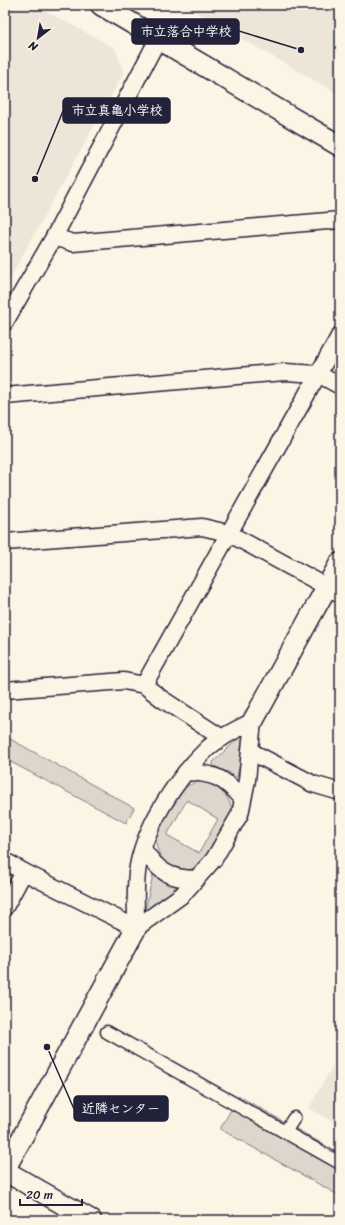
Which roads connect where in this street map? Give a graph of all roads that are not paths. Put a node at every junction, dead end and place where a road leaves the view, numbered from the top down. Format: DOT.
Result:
graph roads {
  1 [pos="101,5"];
  2 [pos="158,39"];
  3 [pos="340,146"];
  4 [pos="340,220"];
  5 [pos="54,237"];
  6 [pos="5,322"];
  7 [pos="340,335"];
  8 [pos="318,374"];
  9 [pos="340,386"];
  10 [pos="5,396"];
  11 [pos="228,533"];
  12 [pos="5,542"];
  13 [pos="340,563"];
  14 [pos="334,590"];
  15 [pos="144,686"];
  16 [pos="5,690"];
  17 [pos="253,721"];
  18 [pos="222,738"];
  19 [pos="250,751"];
  20 [pos="186,772"];
  21 [pos="340,791"];
  22 [pos="243,799"];
  23 [pos="143,849"];
  24 [pos="5,862"];
  25 [pos="24,872"];
  26 [pos="196,879"];
  27 [pos="5,906"];
  28 [pos="136,928"];
  29 [pos="107,1032"];
  30 [pos="294,1118"];
  31 [pos="285,1132"];
  32 [pos="340,1163"];
  33 [pos="5,1170"];
  34 [pos="91,1220"];
  1 -- 2 [label="street"];
  2 -- 3 [label="street"];
  2 -- 5 [label="street"];
  4 -- 5 [label="street"];
  5 -- 6 [label="street"];
  7 -- 8 [label="street"];
  8 -- 9 [label="street"];
  8 -- 10 [label="street"];
  8 -- 11 [label="street"];
  11 -- 12 [label="street"];
  11 -- 14 [label="street"];
  11 -- 15 [label="street"];
  13 -- 14 [label="street"];
  14 -- 17 [label="street"];
  15 -- 16 [label="street"];
  15 -- 18 [label="street"];
  17 -- 18 [label="street"];
  17 -- 19 [label="street"];
  18 -- 20 [label="street"];
  19 -- 21 [label="street"];
  19 -- 22 [label="street"];
  20 -- 22 [label="street"];
  20 -- 23 [label="street"];
  22 -- 26 [label="street"];
  23 -- 26 [label="street"];
  23 -- 28 [label="street"];
  24 -- 25 [label="street"];
  25 -- 27 [label="street"];
  25 -- 28 [label="street"];
  26 -- 28 [label="street"];
  28 -- 33 [label="street"];
  29 -- 31 [label="street"];
  30 -- 31 [label="street"];
  31 -- 32 [label="street"];
  33 -- 34 [label="street"];
}
